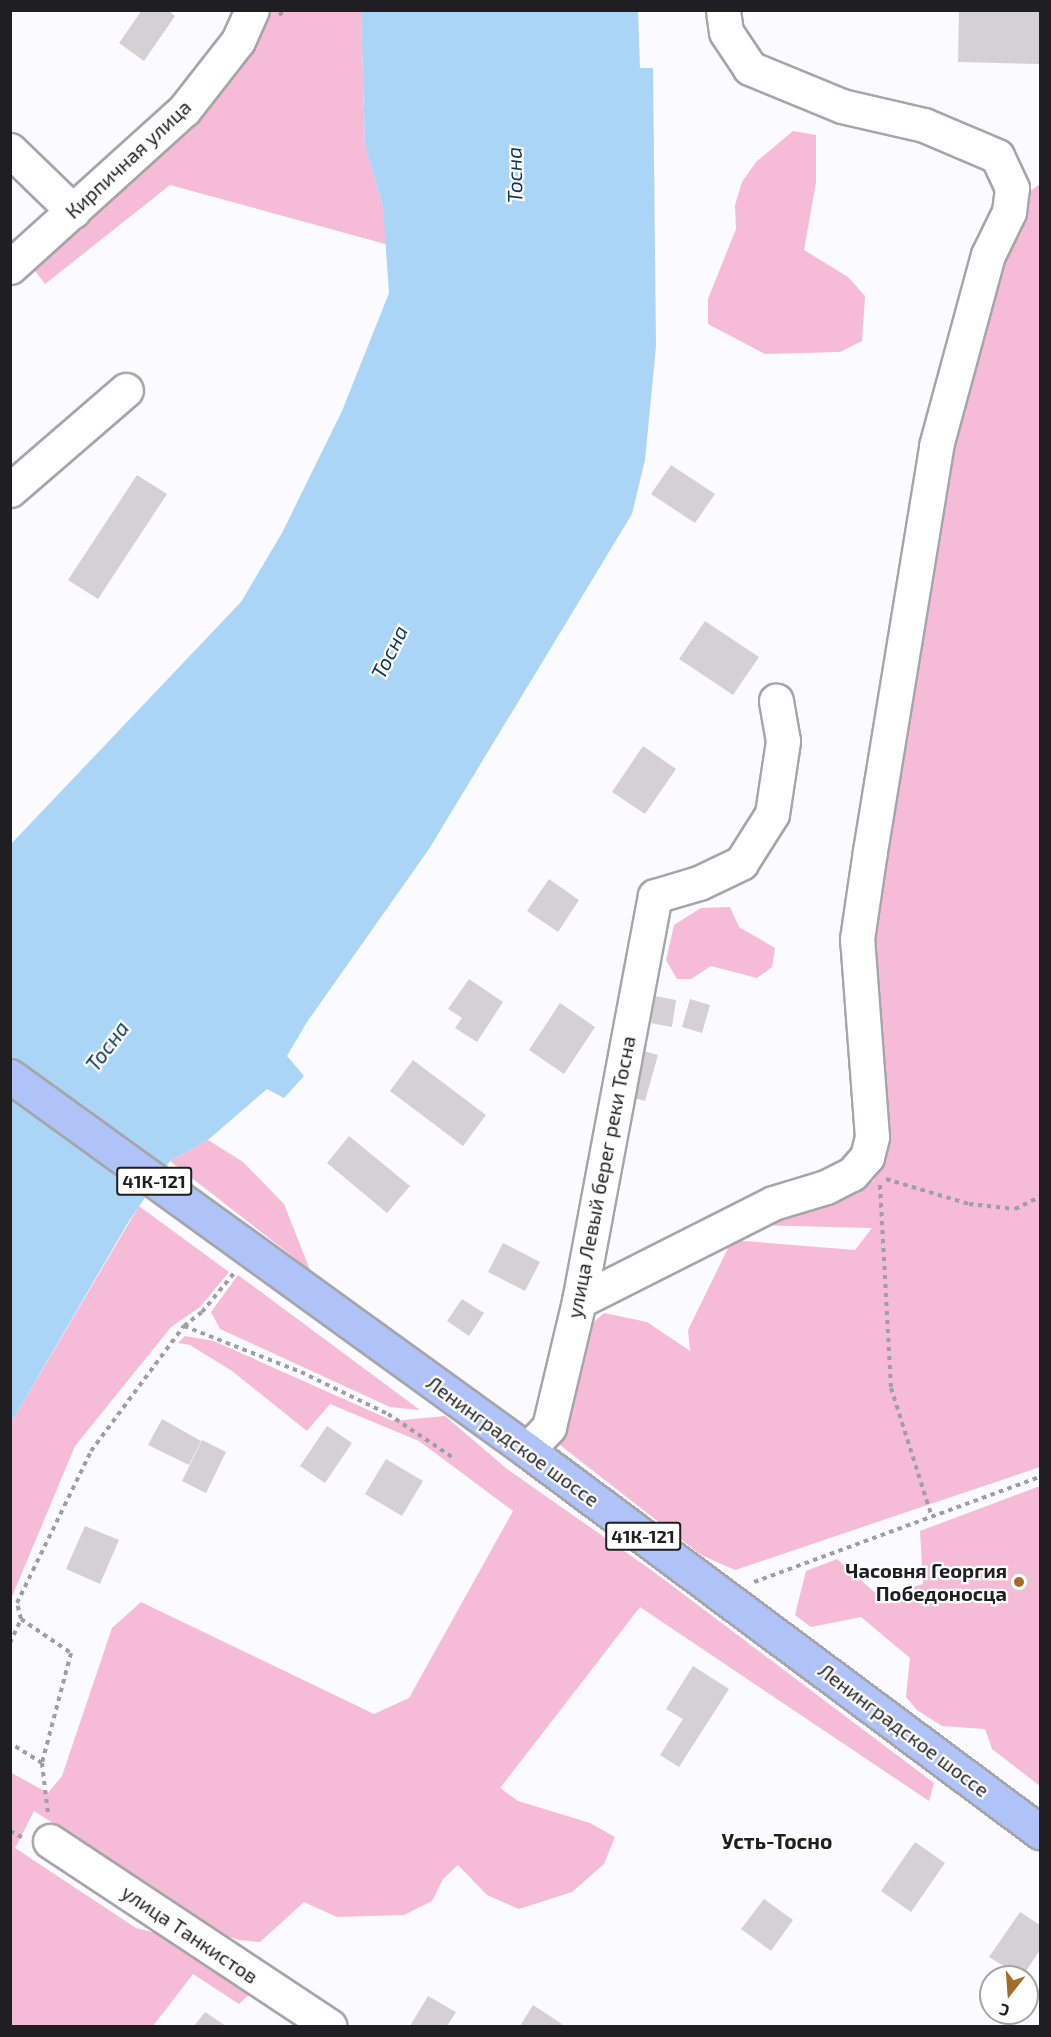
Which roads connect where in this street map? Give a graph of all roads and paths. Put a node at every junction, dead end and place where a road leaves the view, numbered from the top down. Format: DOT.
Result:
graph roads {
  1 [pos="252,10"];
  2 [pos="723,10"];
  3 [pos="10,150"];
  4 [pos="73,211"];
  5 [pos="10,267"];
  6 [pos="126,390"];
  7 [pos="10,490"];
  8 [pos="776,701"];
  9 [pos="10,1076"];
  10 [pos="1041,1197"];
  11 [pos="240,1256"];
  12 [pos="579,1301"];
  13 [pos="184,1326"];
  14 [pos="527,1450"];
  15 [pos="452,1457"];
  16 [pos="1041,1477"];
  17 [pos="932,1517"];
  18 [pos="722,1594"];
  19 [pos="21,1619"];
  20 [pos="10,1643"];
  21 [pos="10,1743"];
  22 [pos="42,1763"];
  23 [pos="1041,1832"];
  24 [pos="50,1841"];
  25 [pos="329,2026"];
  1 -- 4 [label="street, Кирпичная улица"];
  2 -- 12 [label="street"];
  3 -- 4 [label="street"];
  4 -- 5 [label="street, Кирпичная улица"];
  6 -- 7 [label="street"];
  8 -- 12 [label="street, улица Левый берег реки Тосна"];
  9 -- 11 [label="main road, Ленинградское шоссе / 41К-121"];
  10 -- 17 [label="path"];
  11 -- 13 [label="path"];
  11 -- 14 [label="main road, Ленинградское шоссе / 41К-121"];
  12 -- 14 [label="street, улица Левый берег реки Тосна"];
  13 -- 15 [label="path"];
  13 -- 19 [label="path"];
  14 -- 18 [label="main road, Ленинградское шоссе / 41К-121"];
  16 -- 17 [label="path"];
  17 -- 18 [label="path"];
  18 -- 23 [label="main road, Ленинградское шоссе / 41К-121"];
  19 -- 20 [label="path"];
  19 -- 22 [label="path"];
  21 -- 22 [label="path"];
  22 -- 24 [label="path"];
  24 -- 25 [label="street, улица Танкистов"];
}
